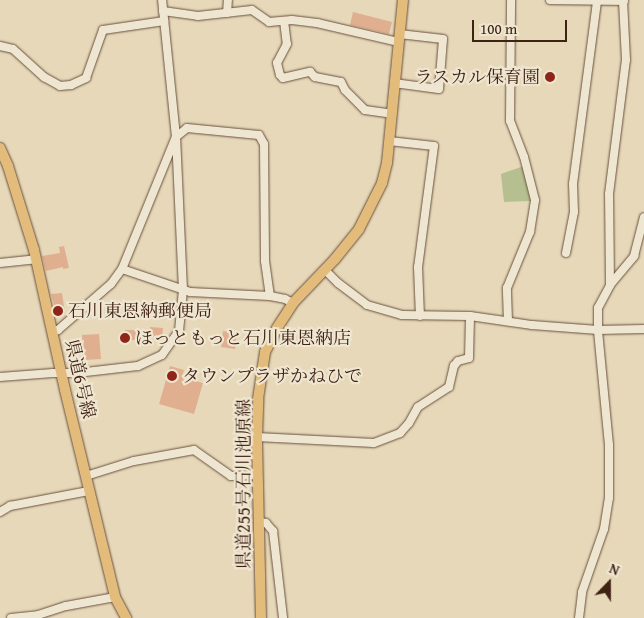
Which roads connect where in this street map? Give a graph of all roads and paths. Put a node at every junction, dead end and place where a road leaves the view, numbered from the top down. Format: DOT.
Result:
graph roads {
  1 [pos="162,0"];
  2 [pos="228,0"];
  3 [pos="403,0"];
  4 [pos="511,0"];
  5 [pos="550,0"];
  6 [pos="624,0"];
  7 [pos="597,1"];
  8 [pos="163,11"];
  9 [pos="227,13"];
  10 [pos="164,21"];
  11 [pos="284,21"];
  12 [pos="399,38"];
  13 [pos="0,46"];
  14 [pos="394,83"];
  15 [pos="392,114"];
  16 [pos="176,137"];
  17 [pos="389,141"];
  18 [pos="0,148"];
  19 [pos="644,217"];
  20 [pos="566,253"];
  21 [pos="36,259"];
  22 [pos="0,263"];
  23 [pos="122,269"];
  24 [pos="325,270"];
  25 [pos="610,285"];
  26 [pos="183,290"];
  27 [pos="270,296"];
  28 [pos="293,304"];
  29 [pos="420,316"];
  30 [pos="470,316"];
  31 [pos="508,321"];
  32 [pos="644,329"];
  33 [pos="598,330"];
  34 [pos="52,331"];
  35 [pos="61,372"];
  36 [pos="0,377"];
  37 [pos="257,437"];
  38 [pos="258,475"];
  39 [pos="86,476"];
  40 [pos="89,491"];
  41 [pos="0,512"];
  42 [pos="259,522"];
  43 [pos="115,597"];
  44 [pos="11,618"];
  45 [pos="126,618"];
  46 [pos="261,618"];
  47 [pos="284,618"];
  48 [pos="580,618"];
  1 -- 8 [label="street"];
  2 -- 9 [label="street"];
  3 -- 12 [label="main road, 県道255号石川池原線"];
  4 -- 31 [label="street"];
  5 -- 7 [label="street"];
  6 -- 7 [label="street"];
  6 -- 25 [label="street"];
  7 -- 20 [label="street"];
  8 -- 9 [label="street"];
  8 -- 10 [label="street"];
  9 -- 11 [label="street"];
  10 -- 13 [label="street"];
  10 -- 16 [label="street"];
  11 -- 12 [label="street"];
  11 -- 15 [label="street"];
  12 -- 14 [label="main road, 県道255号石川池原線"];
  12 -- 14 [label="street"];
  14 -- 15 [label="main road, 県道255号石川池原線"];
  15 -- 17 [label="main road, 県道255号石川池原線"];
  16 -- 23 [label="street"];
  16 -- 26 [label="street"];
  16 -- 27 [label="street"];
  17 -- 24 [label="main road, 県道255号石川池原線"];
  17 -- 29 [label="street"];
  18 -- 21 [label="main road, 県道6号線"];
  19 -- 25 [label="street"];
  21 -- 22 [label="street"];
  21 -- 34 [label="main road, 県道6号線"];
  23 -- 26 [label="street"];
  23 -- 34 [label="street"];
  24 -- 28 [label="main road, 県道255号石川池原線"];
  24 -- 29 [label="street"];
  25 -- 33 [label="street"];
  26 -- 27 [label="street"];
  26 -- 35 [label="street"];
  27 -- 28 [label="street"];
  28 -- 37 [label="main road, 県道255号石川池原線"];
  29 -- 30 [label="street"];
  30 -- 31 [label="street"];
  30 -- 37 [label="street"];
  31 -- 33 [label="street"];
  32 -- 33 [label="street"];
  33 -- 48 [label="street"];
  34 -- 35 [label="main road, 県道6号線"];
  35 -- 36 [label="street"];
  35 -- 39 [label="main road, 県道6号線"];
  37 -- 38 [label="main road, 県道255号石川池原線"];
  38 -- 39 [label="street"];
  38 -- 42 [label="main road, 県道255号石川池原線"];
  39 -- 40 [label="main road, 県道6号線"];
  40 -- 41 [label="street"];
  40 -- 43 [label="main road, 県道6号線"];
  42 -- 46 [label="main road, 県道255号石川池原線"];
  42 -- 47 [label="street"];
  43 -- 44 [label="street"];
  43 -- 45 [label="main road, 県道6号線"];
}
